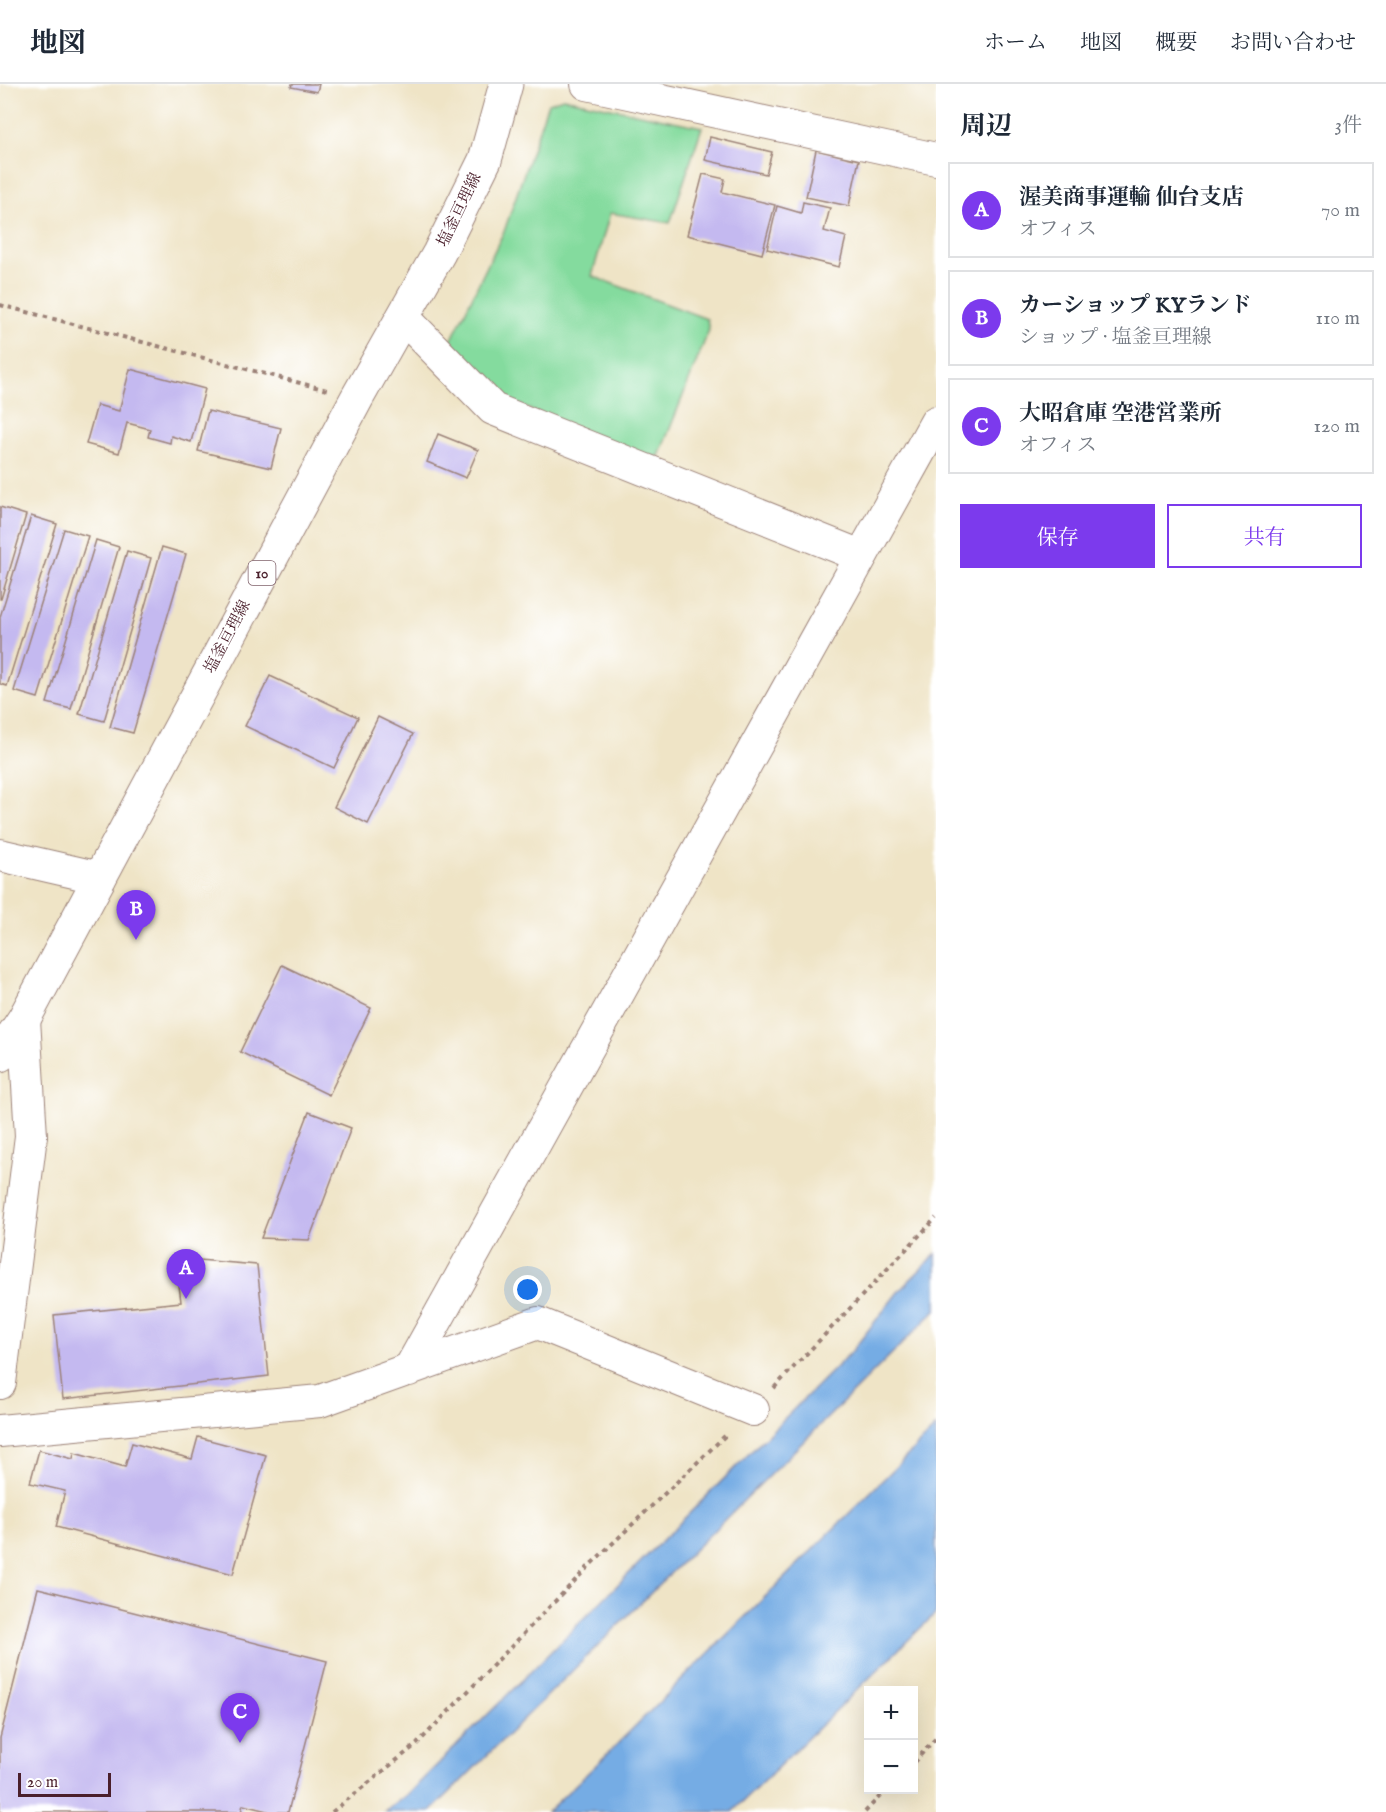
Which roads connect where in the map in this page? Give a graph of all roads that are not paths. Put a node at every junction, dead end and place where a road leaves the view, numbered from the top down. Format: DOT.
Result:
graph roads {
  1 [pos="506,84"];
  2 [pos="587,84"];
  3 [pos="936,159"];
  4 [pos="403,317"];
  5 [pos="936,422"];
  6 [pos="861,556"];
  7 [pos="0,855"];
  8 [pos="100,878"];
  9 [pos="24,1019"];
  10 [pos="0,1055"];
  11 [pos="409,1370"];
  12 [pos="0,1383"];
  13 [pos="753,1410"];
  14 [pos="0,1431"];
  1 -- 4 [label="main road, 塩釜亘理線 / 10"];
  2 -- 3 [label="street"];
  4 -- 6 [label="street"];
  4 -- 8 [label="main road, 塩釜亘理線 / 10"];
  5 -- 6 [label="street"];
  6 -- 11 [label="street"];
  7 -- 8 [label="street"];
  8 -- 9 [label="main road, 塩釜亘理線 / 10"];
  9 -- 10 [label="main road, 塩釜亘理線 / 10"];
  9 -- 12 [label="street"];
  11 -- 13 [label="street"];
  11 -- 14 [label="street"];
}
